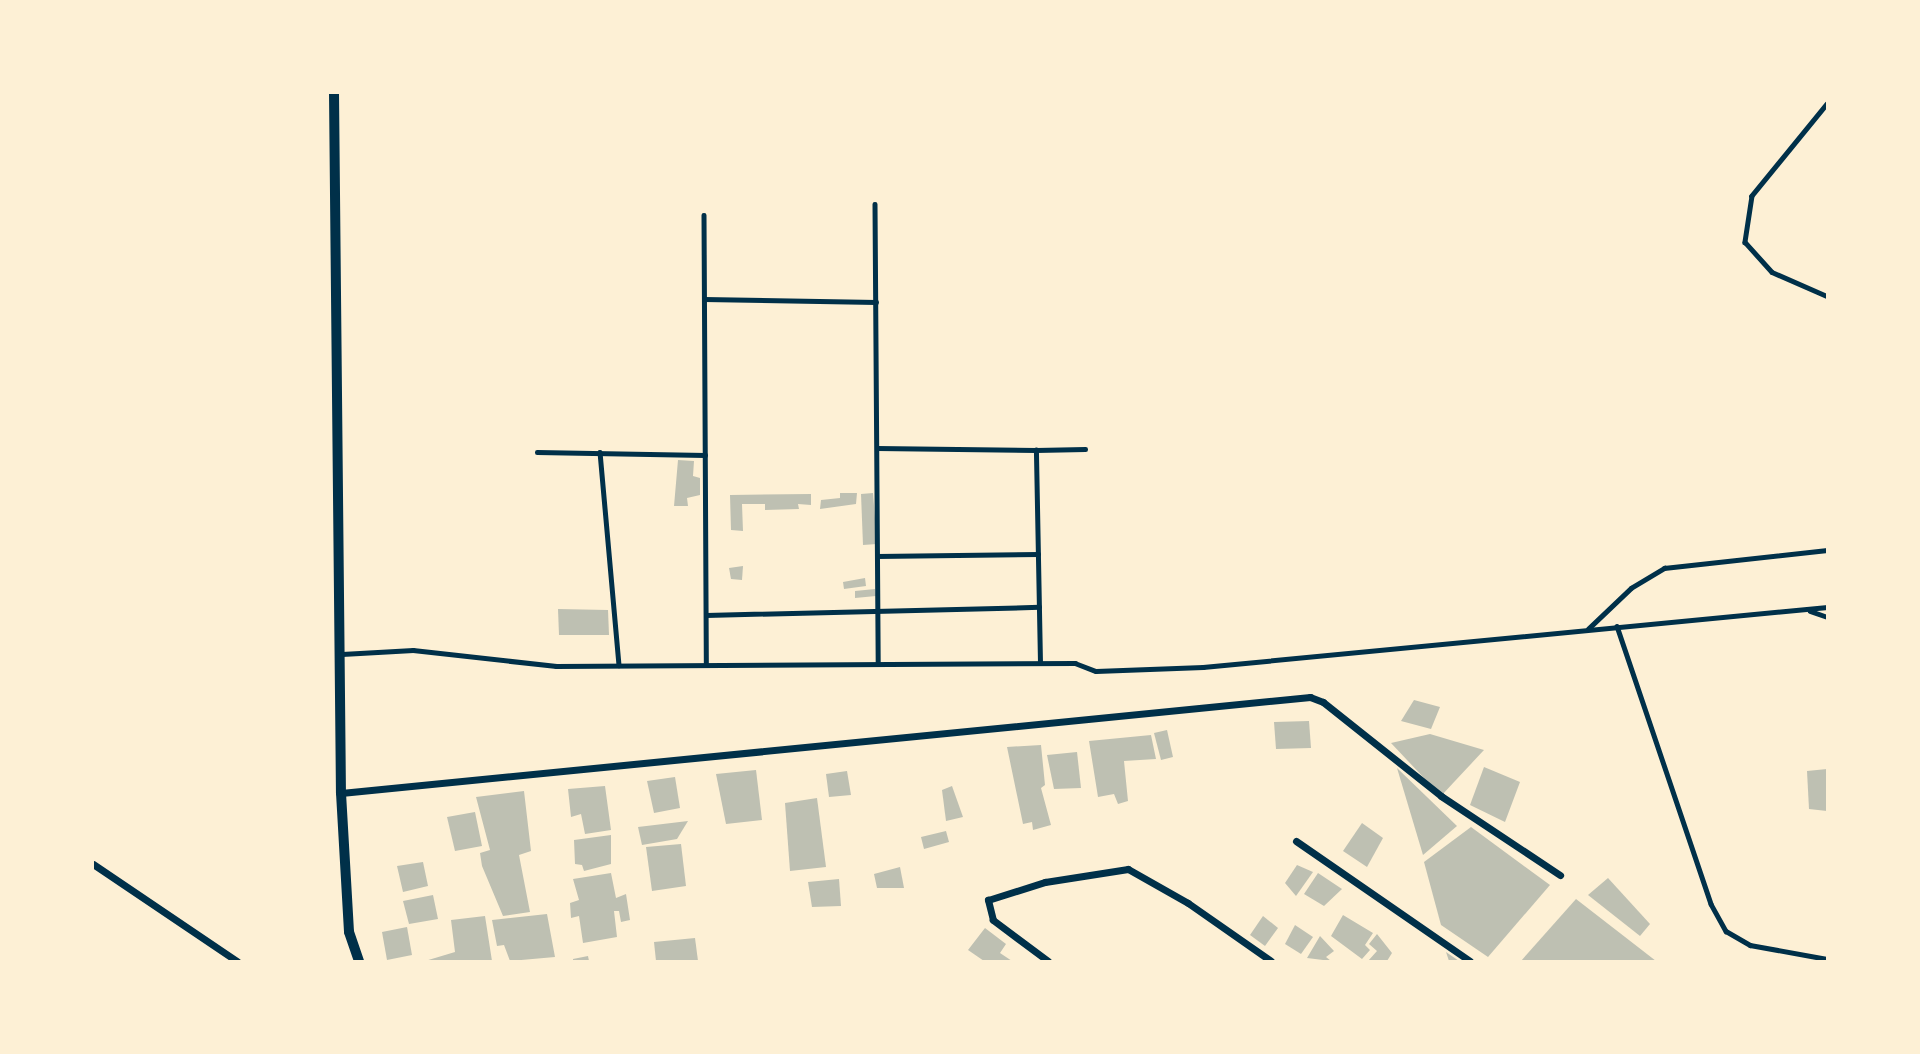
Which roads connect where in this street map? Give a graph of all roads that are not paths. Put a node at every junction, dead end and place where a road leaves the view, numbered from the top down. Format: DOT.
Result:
graph roads {
  1 [pos="334,93"];
  2 [pos="1827,104"];
  3 [pos="875,204"];
  4 [pos="704,215"];
  5 [pos="1827,296"];
  6 [pos="704,299"];
  7 [pos="876,302"];
  8 [pos="877,448"];
  9 [pos="1085,449"];
  10 [pos="1036,450"];
  11 [pos="537,452"];
  12 [pos="600,452"];
  13 [pos="705,455"];
  14 [pos="1827,550"];
  15 [pos="1038,554"];
  16 [pos="877,556"];
  17 [pos="1039,607"];
  18 [pos="1827,607"];
  19 [pos="1805,609"];
  20 [pos="878,611"];
  21 [pos="706,615"];
  22 [pos="1827,617"];
  23 [pos="1617,626"];
  24 [pos="1588,629"];
  25 [pos="338,654"];
  26 [pos="1040,663"];
  27 [pos="878,664"];
  28 [pos="706,665"];
  29 [pos="619,666"];
  30 [pos="341,793"];
  31 [pos="1296,841"];
  32 [pos="93,864"];
  33 [pos="1560,875"];
  34 [pos="1827,959"];
  35 [pos="237,961"];
  36 [pos="359,961"];
  37 [pos="1048,961"];
  38 [pos="1271,961"];
  39 [pos="1470,961"];
  1 -- 25 [label="street"];
  2 -- 5 [label="lane"];
  3 -- 7 [label="lane"];
  4 -- 6 [label="lane"];
  6 -- 7 [label="lane"];
  6 -- 13 [label="lane"];
  7 -- 8 [label="lane"];
  8 -- 10 [label="lane"];
  8 -- 16 [label="lane"];
  9 -- 10 [label="lane"];
  10 -- 15 [label="lane"];
  11 -- 12 [label="lane"];
  12 -- 13 [label="lane"];
  12 -- 29 [label="lane"];
  13 -- 21 [label="lane"];
  14 -- 24 [label="lane"];
  15 -- 16 [label="lane"];
  15 -- 17 [label="lane"];
  16 -- 20 [label="lane"];
  17 -- 20 [label="lane"];
  17 -- 26 [label="lane"];
  18 -- 19 [label="lane"];
  19 -- 22 [label="lane"];
  19 -- 23 [label="lane"];
  20 -- 21 [label="lane"];
  20 -- 27 [label="lane"];
  21 -- 28 [label="lane"];
  23 -- 24 [label="lane"];
  23 -- 34 [label="lane"];
  24 -- 26 [label="lane"];
  25 -- 29 [label="lane"];
  25 -- 30 [label="street"];
  26 -- 27 [label="lane"];
  27 -- 28 [label="lane"];
  28 -- 29 [label="lane"];
  30 -- 33 [label="street"];
  30 -- 36 [label="street"];
  31 -- 39 [label="street"];
  32 -- 35 [label="street"];
  37 -- 38 [label="street"];
}
